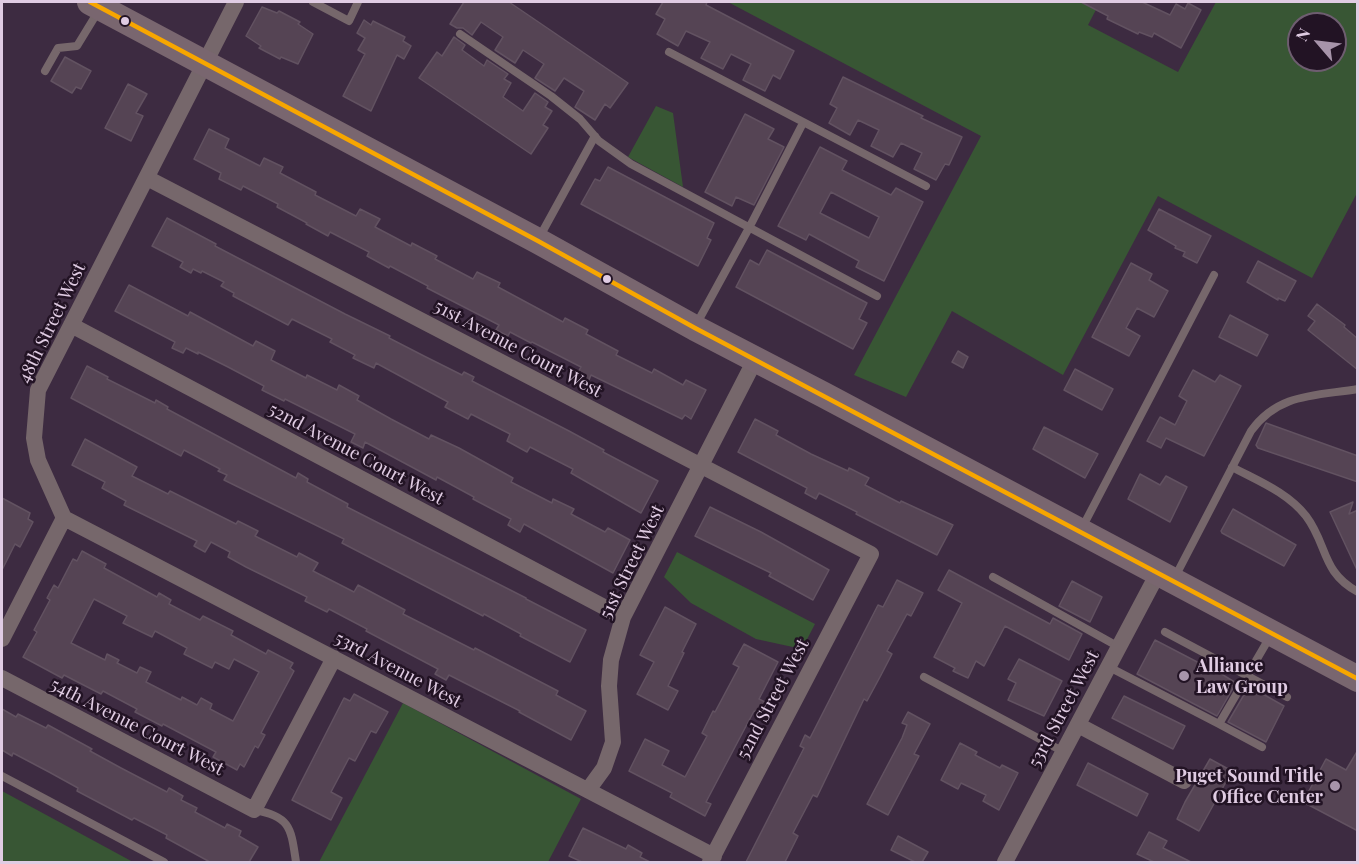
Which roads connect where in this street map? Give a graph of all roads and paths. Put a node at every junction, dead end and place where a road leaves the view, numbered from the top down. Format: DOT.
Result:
graph roads {
  1 [pos="236,2"];
  2 [pos="314,2"];
  3 [pos="358,2"];
  4 [pos="96,4"];
  5 [pos="460,34"];
  6 [pos="669,52"];
  7 [pos="203,62"];
  8 [pos="45,71"];
  9 [pos="803,123"];
  10 [pos="595,136"];
  11 [pos="147,177"];
  12 [pos="926,186"];
  13 [pos="749,228"];
  14 [pos="538,241"];
  15 [pos="1214,274"];
  16 [pos="877,296"];
  17 [pos="71,325"];
  18 [pos="695,328"];
  19 [pos="755,360"];
  20 [pos="1358,389"];
  21 [pos="701,466"];
  22 [pos="1232,467"];
  23 [pos="64,518"];
  24 [pos="1081,531"];
  25 [pos="871,554"];
  26 [pos="993,577"];
  27 [pos="1165,577"];
  28 [pos="1358,592"];
  29 [pos="623,617"];
  30 [pos="1165,632"];
  31 [pos="1271,635"];
  32 [pos="2,639"];
  33 [pos="1119,647"];
  34 [pos="334,658"];
  35 [pos="1108,667"];
  36 [pos="1248,676"];
  37 [pos="924,677"];
  38 [pos="2,678"];
  39 [pos="1358,680"];
  40 [pos="1287,697"];
  41 [pos="1219,724"];
  42 [pos="1078,725"];
  43 [pos="1262,747"];
  44 [pos="1064,752"];
  45 [pos="2,776"];
  46 [pos="1184,781"];
  47 [pos="588,790"];
  48 [pos="254,810"];
  49 [pos="712,859"];
  50 [pos="164,862"];
  51 [pos="296,862"];
  52 [pos="1005,862"];
  1 -- 7 [label="street, 48th Street West"];
  2 -- 3 [label="lane"];
  4 -- 7 [label="main road"];
  4 -- 8 [label="lane"];
  5 -- 10 [label="lane"];
  6 -- 9 [label="lane"];
  7 -- 11 [label="street, 48th Street West"];
  7 -- 14 [label="main road"];
  9 -- 12 [label="lane"];
  9 -- 13 [label="lane"];
  10 -- 13 [label="lane"];
  10 -- 14 [label="lane"];
  11 -- 17 [label="street, 48th Street West"];
  11 -- 21 [label="street, 51st Avenue Court West"];
  13 -- 16 [label="lane"];
  13 -- 18 [label="lane"];
  14 -- 18 [label="main road"];
  15 -- 24 [label="lane"];
  17 -- 23 [label="street, 48th Street West"];
  17 -- 29 [label="street, 52nd Avenue Court West"];
  18 -- 19 [label="main road"];
  19 -- 21 [label="street, 51st Street West"];
  19 -- 24 [label="main road"];
  20 -- 22 [label="lane"];
  21 -- 25 [label="street, 51st Avenue Court West"];
  21 -- 29 [label="street, 51st Street West"];
  22 -- 27 [label="lane"];
  22 -- 28 [label="lane"];
  23 -- 32 [label="street"];
  23 -- 34 [label="street, 53rd Avenue West"];
  24 -- 27 [label="main road"];
  25 -- 49 [label="street, 52nd Street West"];
  26 -- 33 [label="lane"];
  27 -- 31 [label="main road"];
  27 -- 33 [label="street, 53rd Street West"];
  29 -- 47 [label="street, 51st Street West"];
  30 -- 36 [label="lane"];
  31 -- 36 [label="lane"];
  31 -- 39 [label="main road"];
  33 -- 35 [label="street, 53rd Street West"];
  34 -- 47 [label="street, 53rd Avenue West"];
  34 -- 48 [label="street"];
  35 -- 41 [label="lane"];
  35 -- 42 [label="street, 53rd Street West"];
  36 -- 40 [label="lane"];
  36 -- 41 [label="lane"];
  37 -- 44 [label="lane"];
  38 -- 48 [label="street, 54th Avenue Court West"];
  41 -- 43 [label="lane"];
  42 -- 44 [label="street, 53rd Street West"];
  42 -- 46 [label="street"];
  44 -- 52 [label="street, 53rd Street West"];
  45 -- 50 [label="lane"];
  47 -- 49 [label="street, 53rd Avenue West"];
  48 -- 51 [label="lane"];
}
